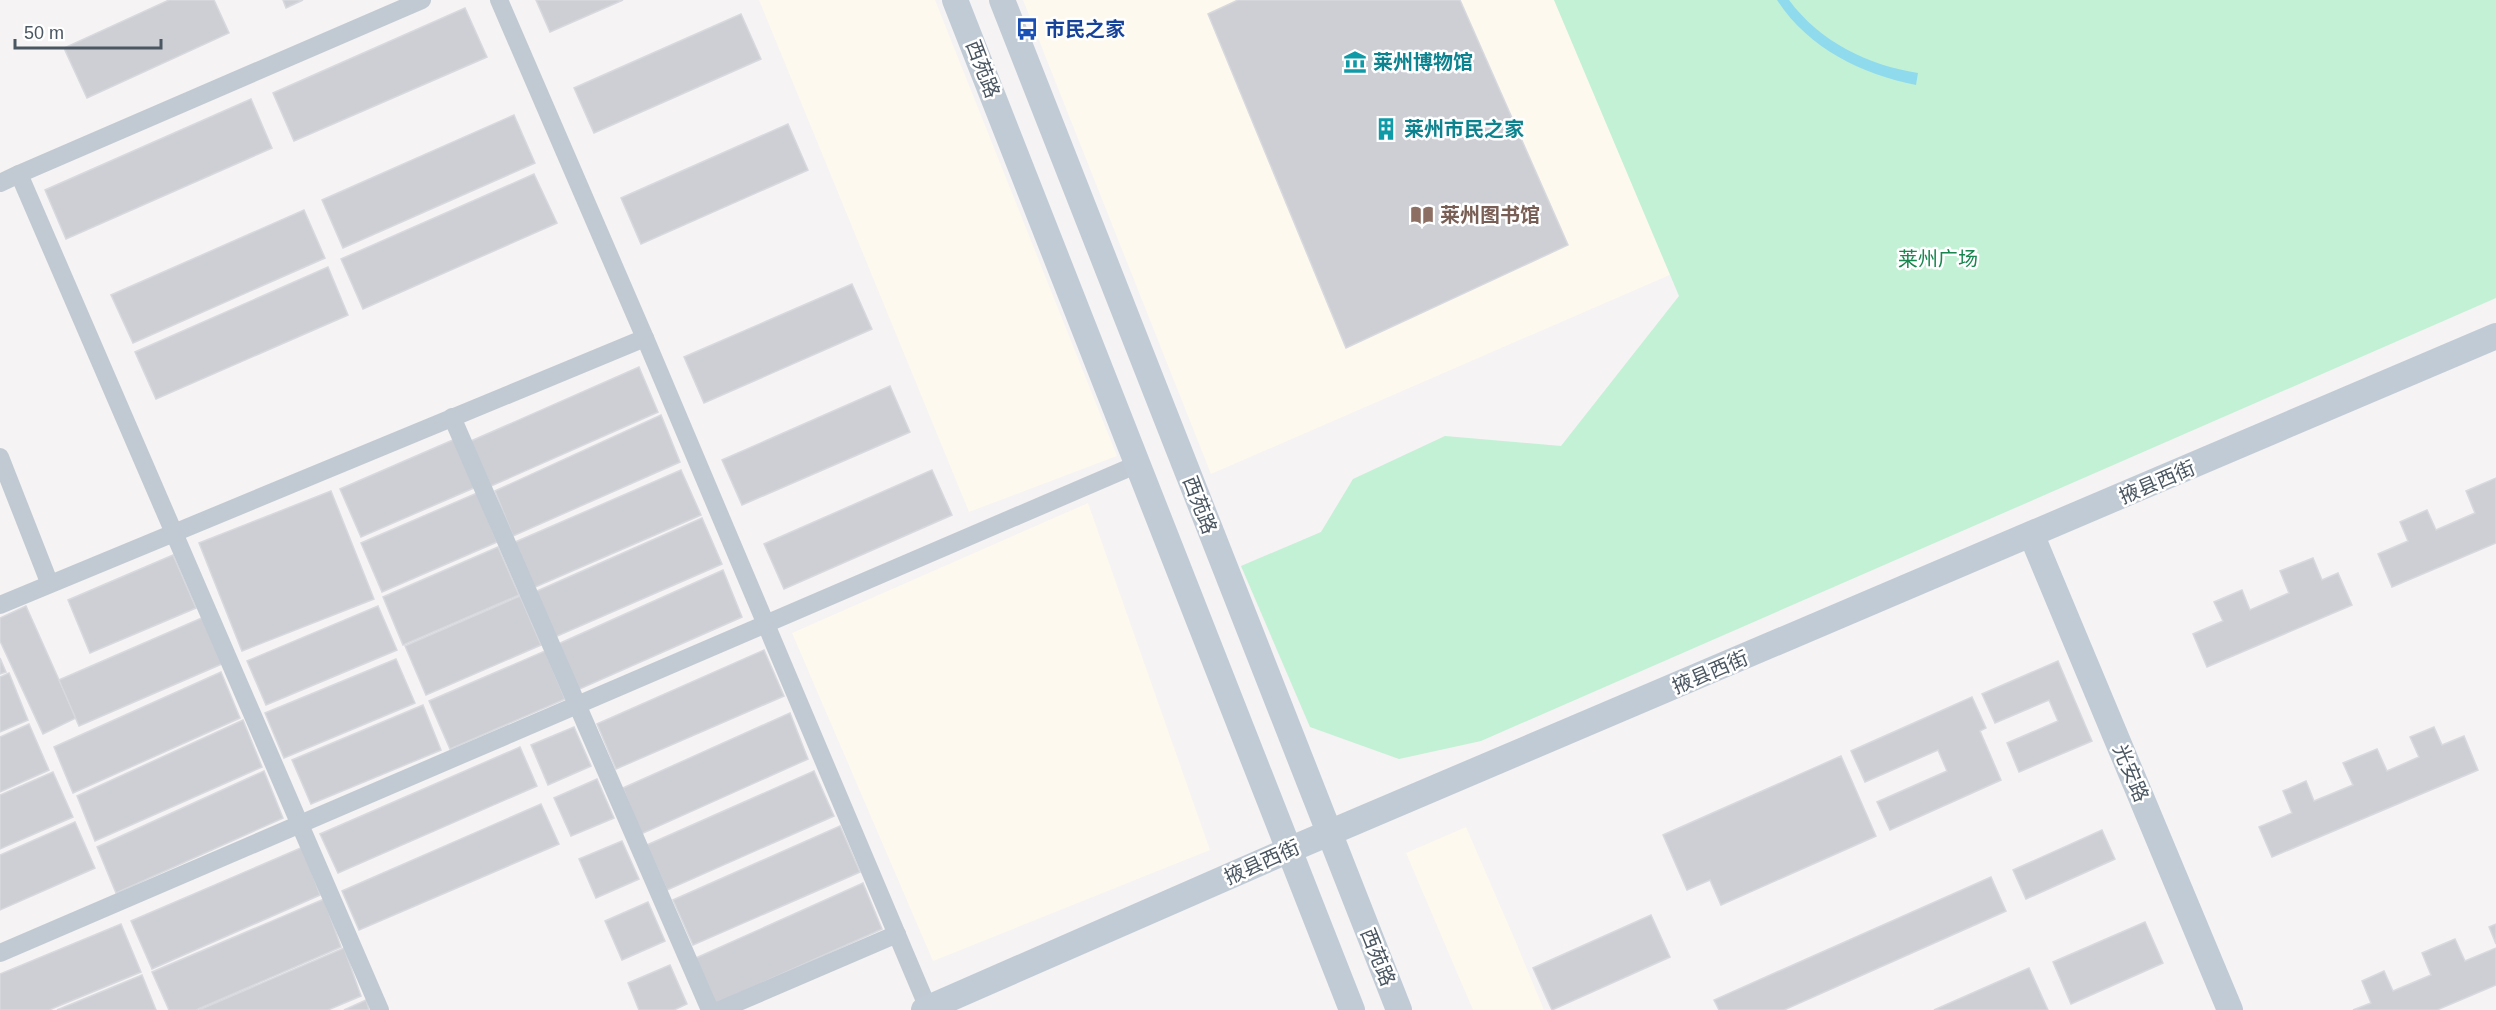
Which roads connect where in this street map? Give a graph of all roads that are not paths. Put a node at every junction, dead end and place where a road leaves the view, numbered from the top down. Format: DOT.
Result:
graph roads {
  1 [pos="422,0"];
  2 [pos="499,0"];
  3 [pos="955,0"];
  4 [pos="1002,0"];
  5 [pos="20,174"];
  6 [pos="0,183"];
  7 [pos="2496,336"];
  8 [pos="645,338"];
  9 [pos="452,417"];
  10 [pos="0,457"];
  11 [pos="1138,464"];
  12 [pos="173,531"];
  13 [pos="2032,536"];
  14 [pos="49,582"];
  15 [pos="0,605"];
  16 [pos="766,625"];
  17 [pos="578,705"];
  18 [pos="300,824"];
  19 [pos="1329,833"];
  20 [pos="1289,850"];
  21 [pos="897,934"];
  22 [pos="0,953"];
  23 [pos="926,1009"];
  24 [pos="380,1010"];
  25 [pos="710,1010"];
  26 [pos="720,1010"];
  27 [pos="1352,1010"];
  28 [pos="1399,1010"];
  29 [pos="2230,1010"];
  1 -- 5 [label="street"];
  2 -- 8 [label="street"];
  3 -- 11 [label="main road, 西苑路"];
  4 -- 19 [label="main road, 西苑路"];
  5 -- 6 [label="street"];
  5 -- 12 [label="street"];
  7 -- 13 [label="main road, 掖县西街"];
  8 -- 9 [label="street"];
  8 -- 16 [label="street"];
  9 -- 12 [label="street"];
  9 -- 17 [label="street"];
  10 -- 14 [label="street"];
  11 -- 16 [label="street"];
  11 -- 20 [label="main road, 西苑路"];
  12 -- 14 [label="street"];
  12 -- 18 [label="street"];
  13 -- 19 [label="main road, 掖县西街"];
  13 -- 29 [label="main road, 光安路"];
  14 -- 15 [label="street"];
  16 -- 17 [label="street"];
  16 -- 21 [label="street"];
  17 -- 18 [label="street"];
  17 -- 25 [label="street"];
  18 -- 22 [label="street"];
  18 -- 24 [label="street"];
  19 -- 20 [label="main road, 掖县西街"];
  19 -- 28 [label="main road, 西苑路"];
  20 -- 23 [label="main road, 掖县西街"];
  20 -- 27 [label="main road, 西苑路"];
  21 -- 23 [label="street"];
  21 -- 26 [label="street"];
}
